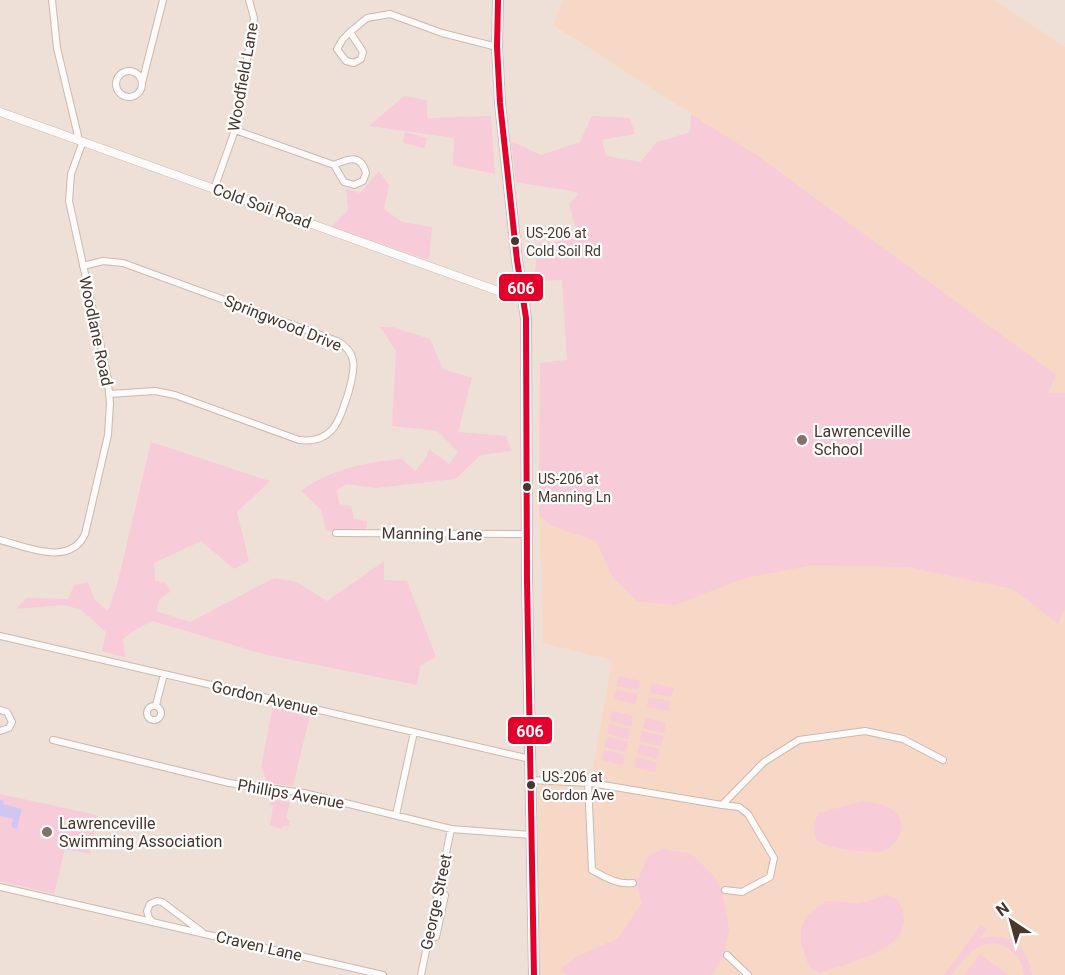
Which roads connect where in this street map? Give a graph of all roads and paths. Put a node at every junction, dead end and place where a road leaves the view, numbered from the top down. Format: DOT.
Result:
graph roads {
  1 [pos="52,0"];
  2 [pos="163,0"];
  3 [pos="249,0"];
  4 [pos="498,0"];
  5 [pos="350,32"];
  6 [pos="497,47"];
  7 [pos="142,83"];
  8 [pos="0,112"];
  9 [pos="235,130"];
  10 [pos="81,141"];
  11 [pos="334,165"];
  12 [pos="214,189"];
  13 [pos="82,266"];
  14 [pos="523,300"];
  15 [pos="109,394"];
  16 [pos="336,533"];
  17 [pos="527,534"];
  18 [pos="0,540"];
  19 [pos="0,636"];
  20 [pos="164,674"];
  21 [pos="156,705"];
  22 [pos="0,710"];
  23 [pos="0,731"];
  24 [pos="414,732"];
  25 [pos="52,740"];
  26 [pos="530,759"];
  27 [pos="943,760"];
  28 [pos="530,780"];
  29 [pos="588,783"];
  30 [pos="722,805"];
  31 [pos="396,815"];
  32 [pos="451,829"];
  33 [pos="531,835"];
  34 [pos="633,882"];
  35 [pos="0,887"];
  36 [pos="725,890"];
  37 [pos="152,921"];
  38 [pos="205,934"];
  39 [pos="727,955"];
  40 [pos="383,975"];
  41 [pos="421,975"];
  42 [pos="534,975"];
  43 [pos="748,975"];
  1 -- 10 [label="street"];
  2 -- 7 [label="street"];
  3 -- 9 [label="street, Woodfield Lane"];
  4 -- 6 [label="highway"];
  5 -- 5 [label="street"];
  5 -- 6 [label="street"];
  6 -- 14 [label="highway"];
  7 -- 7 [label="street"];
  8 -- 10 [label="street, Cold Soil Road"];
  9 -- 11 [label="street"];
  9 -- 12 [label="street, Woodfield Lane"];
  10 -- 12 [label="street, Cold Soil Road"];
  10 -- 13 [label="street, Woodlane Road"];
  11 -- 11 [label="street"];
  12 -- 14 [label="street, Cold Soil Road"];
  13 -- 15 [label="street, Woodlane Road"];
  13 -- 15 [label="street, Springwood Drive"];
  14 -- 17 [label="highway"];
  15 -- 18 [label="street, Woodlane Road"];
  16 -- 17 [label="street, Manning Lane"];
  17 -- 26 [label="highway"];
  19 -- 20 [label="street, Gordon Avenue"];
  20 -- 21 [label="street"];
  20 -- 24 [label="street, Gordon Avenue"];
  22 -- 23 [label="street"];
  24 -- 26 [label="street, Gordon Avenue"];
  24 -- 31 [label="street"];
  25 -- 31 [label="street, Phillips Avenue"];
  26 -- 28 [label="highway"];
  27 -- 30 [label="street"];
  28 -- 29 [label="street"];
  28 -- 33 [label="highway"];
  29 -- 30 [label="street"];
  29 -- 34 [label="street"];
  30 -- 36 [label="street"];
  31 -- 32 [label="street, Phillips Avenue"];
  32 -- 33 [label="street, Phillips Avenue"];
  32 -- 41 [label="street, George Street"];
  33 -- 42 [label="highway"];
  35 -- 37 [label="street, Craven Lane"];
  37 -- 38 [label="street, Craven Lane"];
  37 -- 38 [label="street, Craven Lane"];
  38 -- 40 [label="street, Craven Lane"];
  39 -- 43 [label="street"];
}
